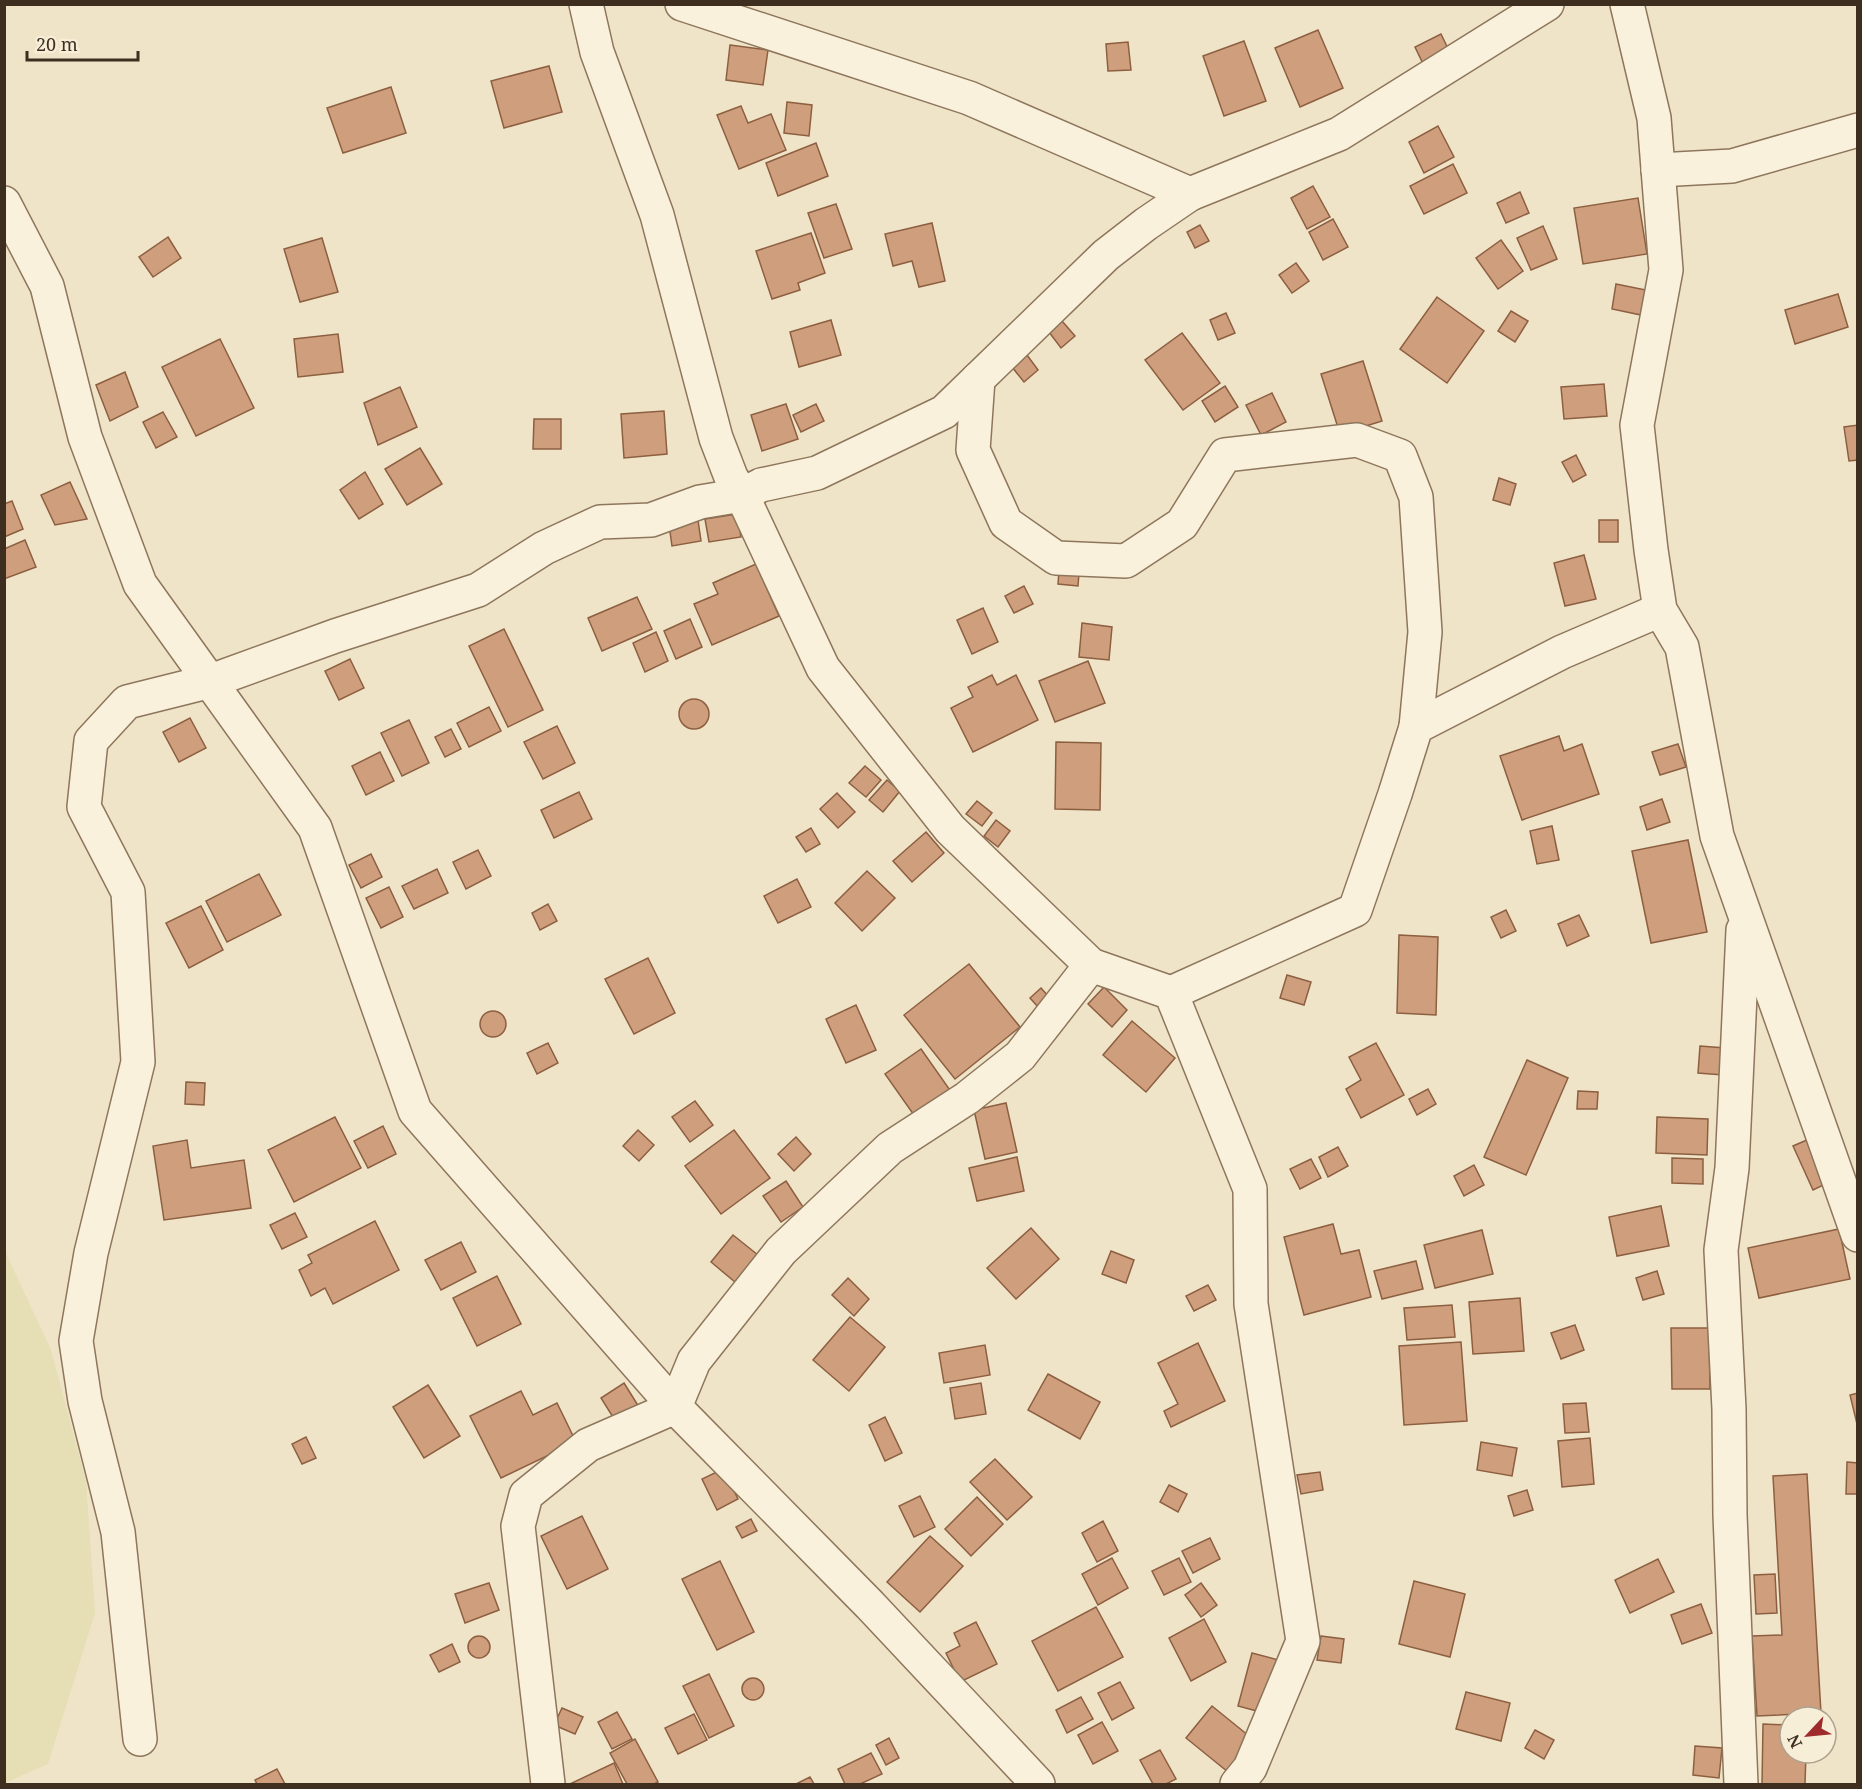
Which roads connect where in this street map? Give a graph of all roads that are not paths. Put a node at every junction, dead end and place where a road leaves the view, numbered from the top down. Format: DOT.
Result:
graph roads {
  1 [pos="586,4"];
  2 [pos="682,4"];
  3 [pos="1547,4"];
  4 [pos="1627,4"];
  5 [pos="1857,130"];
  6 [pos="1658,170"];
  7 [pos="1190,194"];
  8 [pos="4,203"];
  9 [pos="978,378"];
  10 [pos="742,495"];
  11 [pos="1660,610"];
  12 [pos="211,681"];
  13 [pos="1416,727"];
  14 [pos="1744,913"];
  15 [pos="1091,965"];
  16 [pos="1171,993"];
  17 [pos="1857,1235"];
  18 [pos="675,1407"];
  19 [pos="140,1739"];
  20 [pos="548,1785"];
  21 [pos="1038,1785"];
  22 [pos="1236,1785"];
  23 [pos="1741,1785"];
  1 -- 10 [label="street"];
  2 -- 7 [label="street"];
  3 -- 7 [label="street"];
  4 -- 6 [label="street"];
  5 -- 6 [label="street"];
  6 -- 11 [label="street"];
  7 -- 9 [label="street"];
  8 -- 12 [label="street"];
  9 -- 10 [label="street"];
  9 -- 13 [label="street"];
  10 -- 12 [label="street"];
  10 -- 15 [label="street"];
  11 -- 13 [label="street"];
  11 -- 14 [label="street"];
  12 -- 18 [label="street"];
  12 -- 19 [label="street"];
  13 -- 16 [label="street"];
  14 -- 17 [label="street"];
  14 -- 23 [label="street"];
  15 -- 16 [label="street"];
  15 -- 18 [label="street"];
  16 -- 22 [label="street"];
  18 -- 20 [label="street"];
  18 -- 21 [label="street"];
}
